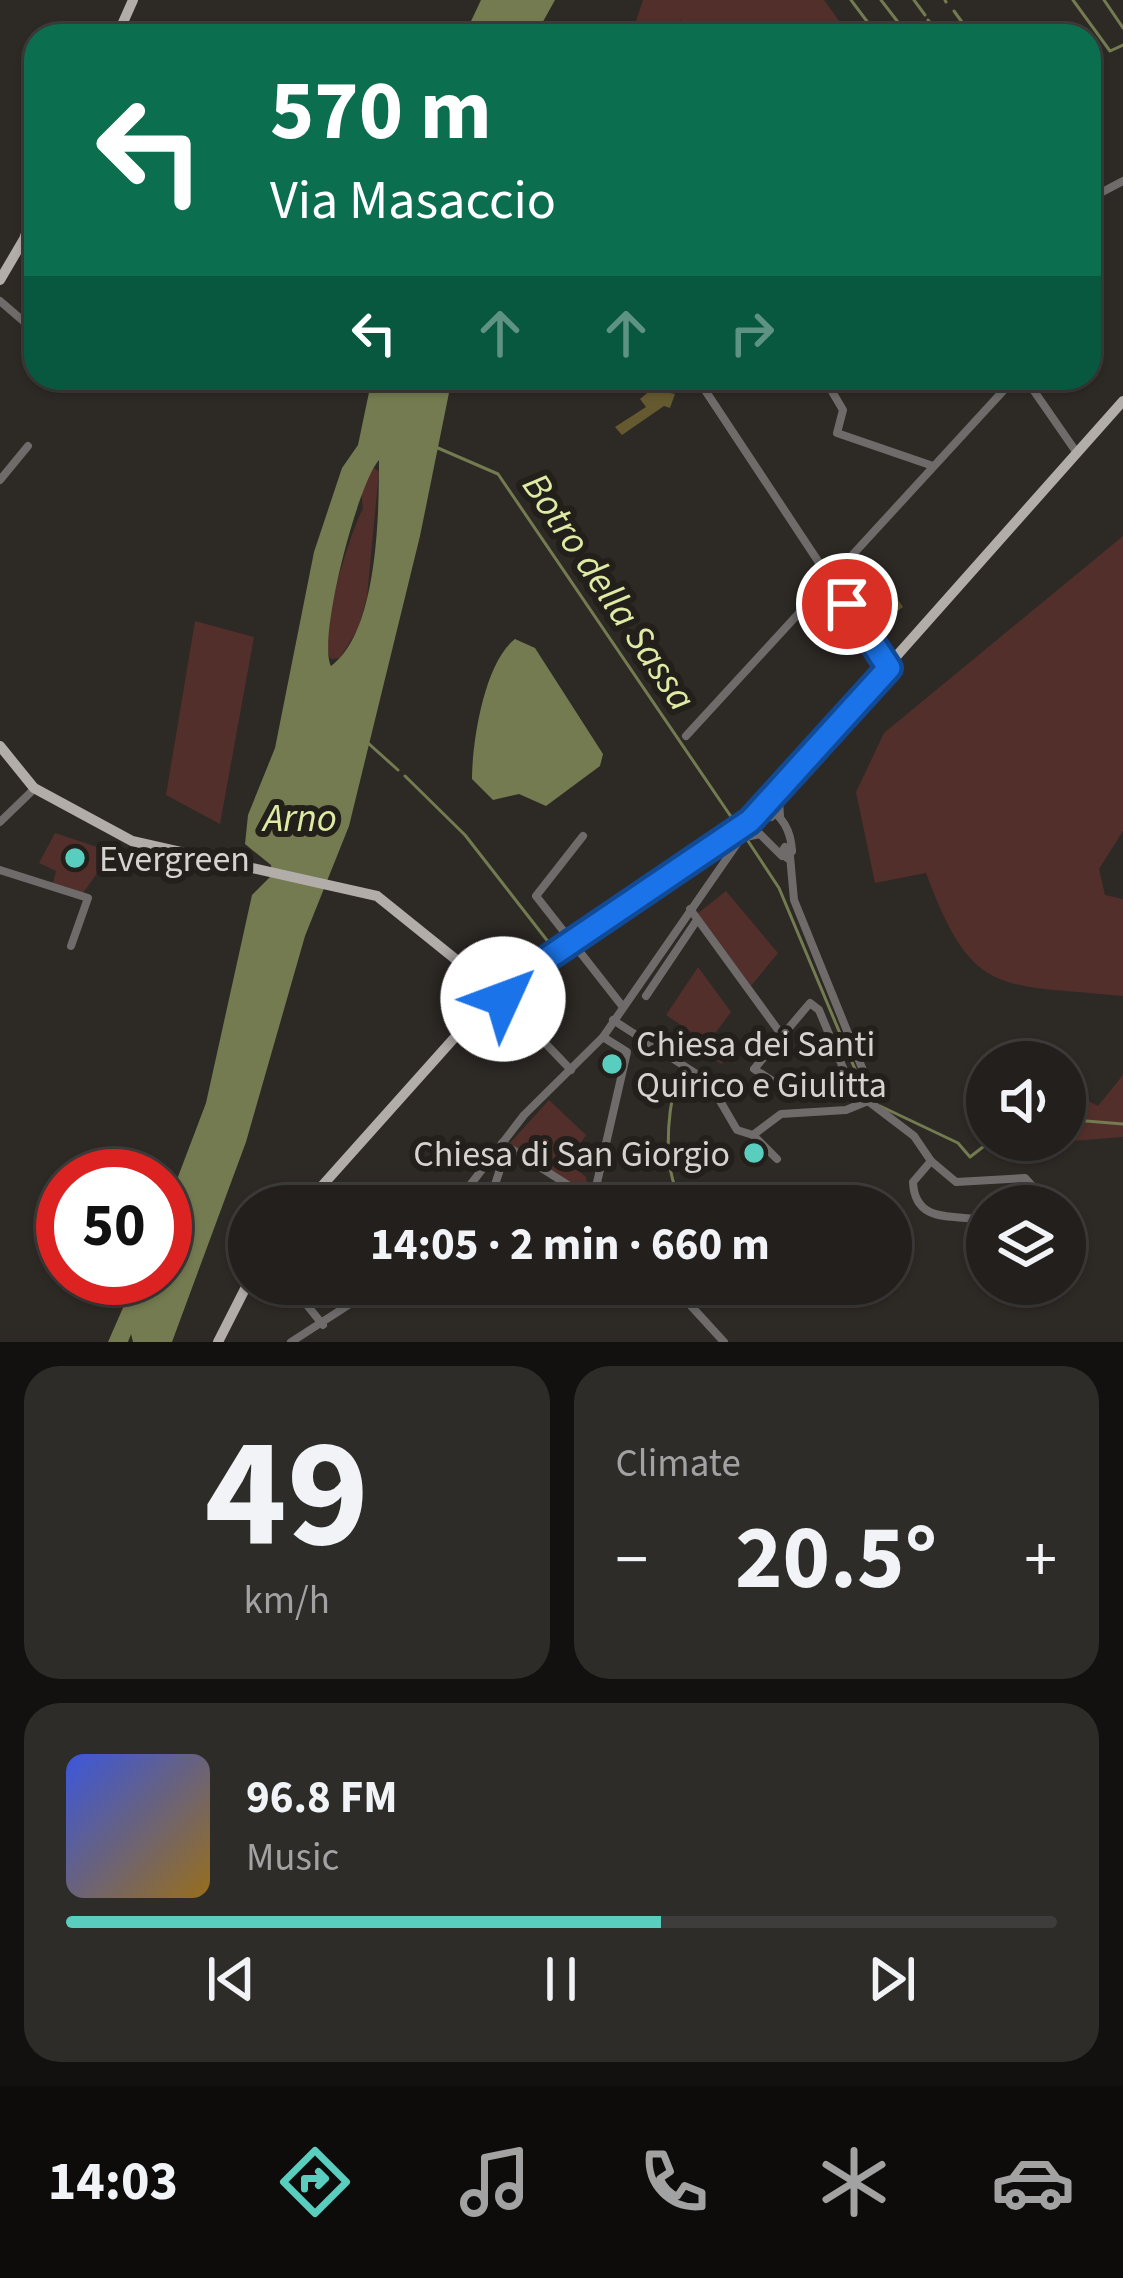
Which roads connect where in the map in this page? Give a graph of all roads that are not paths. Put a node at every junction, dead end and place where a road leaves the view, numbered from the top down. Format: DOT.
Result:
graph roads {
  1 [pos="24,249"];
  2 [pos="0,280"];
  3 [pos="0,301"];
  4 [pos="24,322"];
  5 [pos="705,390"];
  6 [pos="831,390"];
  7 [pos="1004,390"];
  8 [pos="1033,390"];
  9 [pos="1123,401"];
  10 [pos="28,446"];
  11 [pos="1077,453"];
  12 [pos="934,466"];
  13 [pos="0,480"];
  14 [pos="830,580"];
  15 [pos="889,668"];
  16 [pos="686,736"];
  17 [pos="0,746"];
  18 [pos="798,770"];
  19 [pos="31,792"];
  20 [pos="772,814"];
  21 [pos="0,822"];
  22 [pos="583,836"];
  23 [pos="786,852"];
  24 [pos="0,870"];
  25 [pos="689,908"];
  26 [pos="697,920"];
  27 [pos="574,941"];
  28 [pos="71,946"];
  29 [pos="646,996"];
  30 [pos="494,998"];
  31 [pos="623,1007"];
  32 [pos="614,1021"];
  33 [pos="781,1034"];
  34 [pos="632,1036"];
  35 [pos="602,1037"];
  36 [pos="552,1052"];
  37 [pos="627,1052"];
  38 [pos="560,1063"];
  39 [pos="573,1068"];
  40 [pos="562,1078"];
  41 [pos="868,1101"];
  42 [pos="752,1135"];
  43 [pos="505,1146"];
  44 [pos="777,1159"];
  45 [pos="931,1161"];
  46 [pos="323,1185"];
  47 [pos="472,1185"];
  48 [pos="494,1185"];
  49 [pos="568,1185"];
  50 [pos="601,1185"];
  51 [pos="1032,1185"];
  52 [pos="966,1220"];
  53 [pos="237,1305"];
  54 [pos="305,1305"];
  55 [pos="350,1305"];
  56 [pos="690,1305"];
  57 [pos="322,1323"];
  58 [pos="218,1342"];
  59 [pos="291,1342"];
  60 [pos="724,1342"];
  1 -- 2 [label="main road"];
  3 -- 4 [label="street"];
  5 -- 14 [label="street"];
  6 -- 12 [label="street"];
  7 -- 12 [label="street"];
  8 -- 11 [label="street"];
  9 -- 11 [label="main road"];
  10 -- 13 [label="street"];
  11 -- 15 [label="main road"];
  12 -- 14 [label="street"];
  14 -- 15 [label="street"];
  14 -- 16 [label="street"];
  15 -- 18 [label="main road"];
  17 -- 30 [label="main road"];
  18 -- 20 [label="main road"];
  18 -- 20 [label="street"];
  19 -- 21 [label="street"];
  20 -- 23 [label="street"];
  20 -- 27 [label="main road"];
  22 -- 27 [label="street"];
  23 -- 25 [label="street"];
  23 -- 41 [label="street"];
  24 -- 28 [label="street"];
  25 -- 26 [label="street"];
  25 -- 31 [label="street"];
  26 -- 29 [label="street"];
  26 -- 33 [label="street"];
  27 -- 30 [label="main road"];
  27 -- 31 [label="street"];
  30 -- 36 [label="street"];
  30 -- 46 [label="main road"];
  31 -- 32 [label="street"];
  32 -- 34 [label="street"];
  32 -- 35 [label="street"];
  33 -- 33 [label="street"];
  34 -- 37 [label="street"];
  34 -- 42 [label="street"];
  35 -- 37 [label="street"];
  35 -- 39 [label="street"];
  36 -- 38 [label="street"];
  36 -- 39 [label="street"];
  37 -- 50 [label="street"];
  38 -- 39 [label="street"];
  38 -- 40 [label="street"];
  39 -- 40 [label="street"];
  40 -- 43 [label="street"];
  41 -- 42 [label="street"];
  41 -- 45 [label="street"];
  42 -- 44 [label="street"];
  43 -- 47 [label="street"];
  43 -- 48 [label="street"];
  43 -- 49 [label="street"];
  45 -- 51 [label="street"];
  45 -- 52 [label="street"];
  53 -- 58 [label="main road"];
  54 -- 57 [label="street"];
  55 -- 57 [label="street"];
  56 -- 60 [label="street"];
  57 -- 59 [label="street"];
}
